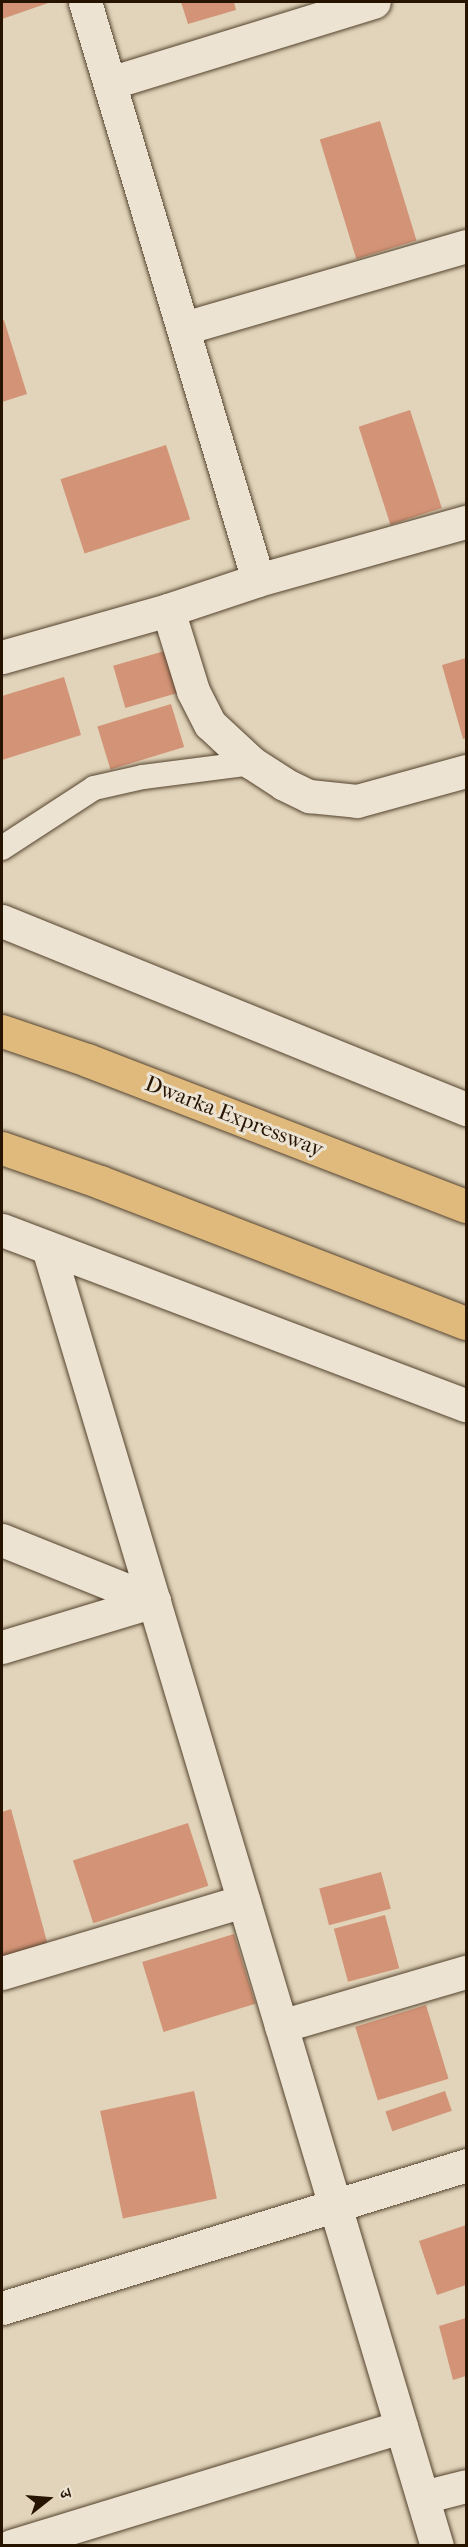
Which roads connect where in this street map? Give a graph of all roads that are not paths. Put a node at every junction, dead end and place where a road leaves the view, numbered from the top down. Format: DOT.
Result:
graph roads {
  1 [pos="85,2"];
  2 [pos="374,2"];
  3 [pos="110,83"];
  4 [pos="466,246"];
  5 [pos="184,327"];
  6 [pos="466,522"];
  7 [pos="258,580"];
  8 [pos="168,610"];
  9 [pos="2,657"];
  10 [pos="252,762"];
  11 [pos="466,771"];
  12 [pos="2,848"];
  13 [pos="2,921"];
  14 [pos="2,1030"];
  15 [pos="466,1109"];
  16 [pos="2,1148"];
  17 [pos="466,1206"];
  18 [pos="2,1230"];
  19 [pos="48,1248"];
  20 [pos="466,1323"];
  21 [pos="466,1405"];
  22 [pos="2,1540"];
  23 [pos="153,1601"];
  24 [pos="2,1647"];
  25 [pos="244,1901"];
  26 [pos="466,1972"];
  27 [pos="2,1973"];
  28 [pos="281,2026"];
  29 [pos="466,2165"];
  30 [pos="334,2204"];
  31 [pos="2,2308"];
  32 [pos="401,2427"];
  33 [pos="466,2486"];
  34 [pos="423,2497"];
  35 [pos="11,2546"];
  36 [pos="437,2546"];
  1 -- 3 [label="street"];
  2 -- 3 [label="street"];
  3 -- 5 [label="street"];
  4 -- 5 [label="street"];
  5 -- 7 [label="street"];
  6 -- 7 [label="street"];
  7 -- 8 [label="street"];
  8 -- 9 [label="street"];
  8 -- 10 [label="street"];
  10 -- 11 [label="street"];
  10 -- 12 [label="lane"];
  13 -- 15 [label="street"];
  14 -- 17 [label="highway, Dwarka Expressway"];
  16 -- 20 [label="highway"];
  18 -- 19 [label="street"];
  19 -- 21 [label="street"];
  19 -- 23 [label="street"];
  22 -- 23 [label="street"];
  23 -- 24 [label="street"];
  23 -- 25 [label="street"];
  25 -- 27 [label="street"];
  25 -- 28 [label="street"];
  26 -- 28 [label="street"];
  28 -- 30 [label="street"];
  29 -- 30 [label="street"];
  30 -- 31 [label="street"];
  30 -- 32 [label="street"];
  32 -- 34 [label="street"];
  32 -- 35 [label="street"];
  33 -- 34 [label="street"];
  34 -- 36 [label="street"];
}
